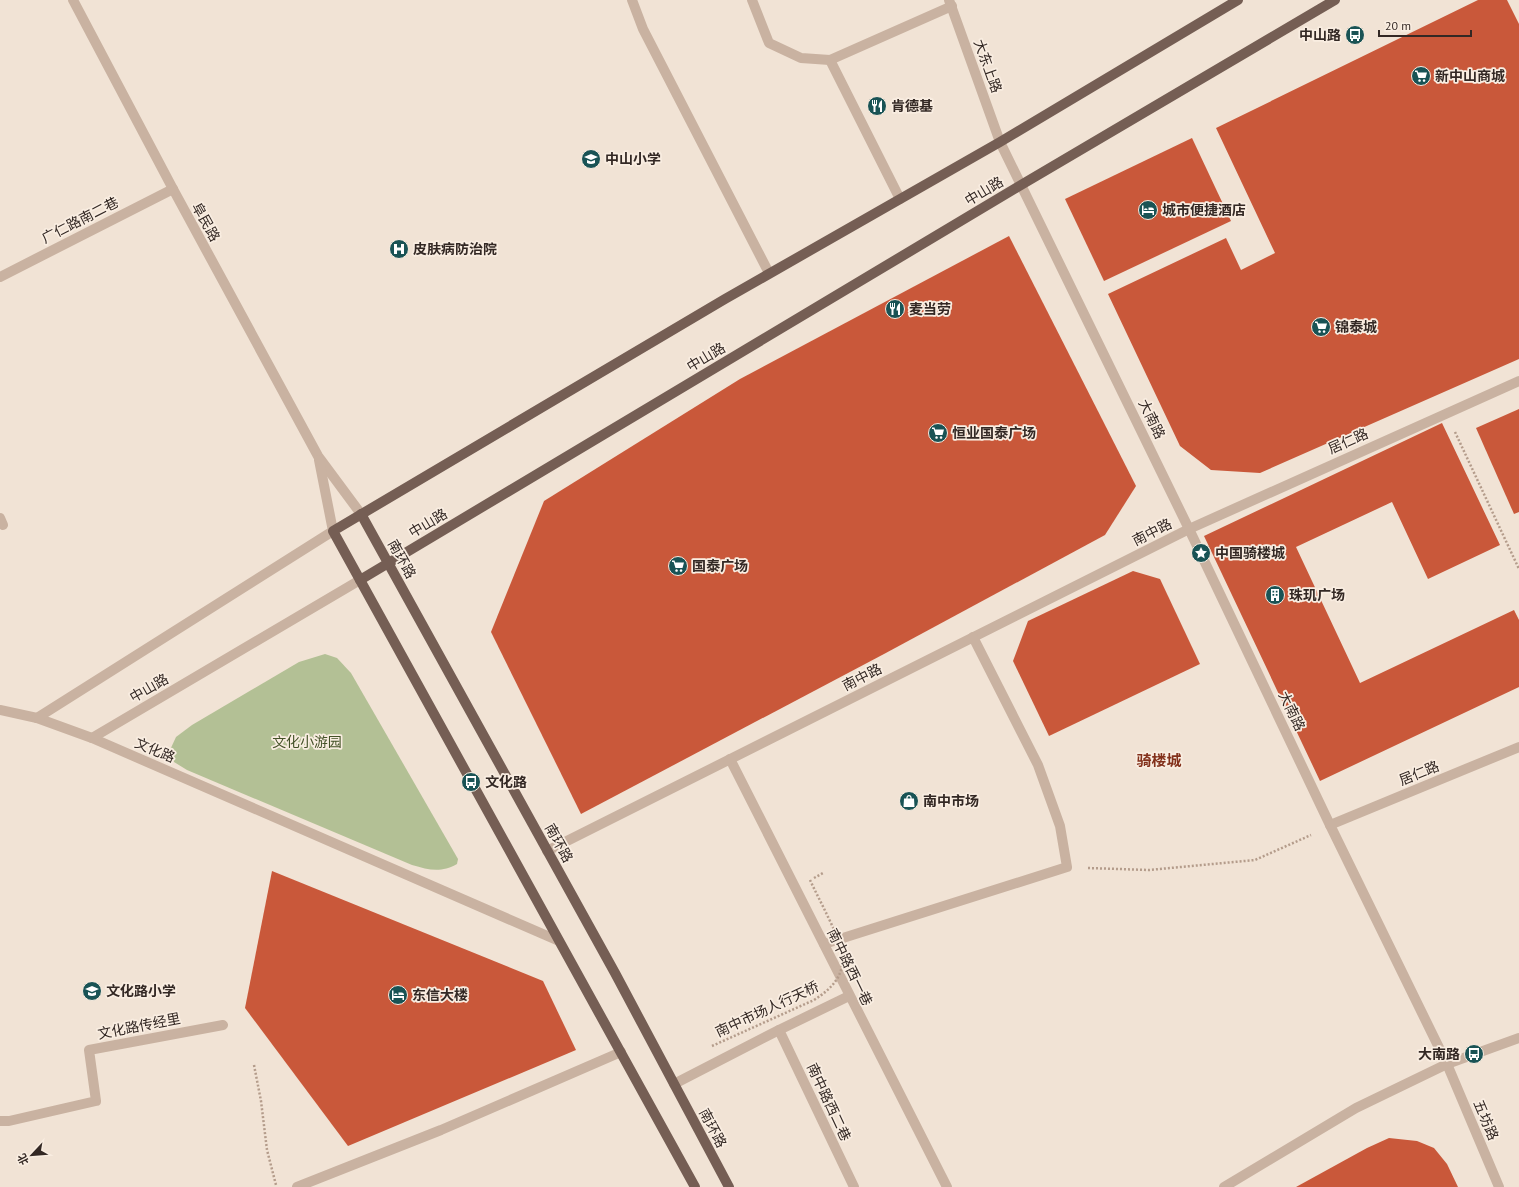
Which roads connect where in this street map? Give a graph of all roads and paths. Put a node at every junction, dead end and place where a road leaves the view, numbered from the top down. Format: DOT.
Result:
graph roads {
  1 [pos="73,0"];
  2 [pos="632,0"];
  3 [pos="752,0"];
  4 [pos="1238,0"];
  5 [pos="1335,0"];
  6 [pos="950,3"];
  7 [pos="830,60"];
  8 [pos="1000,142"];
  9 [pos="1022,185"];
  10 [pos="172,189"];
  11 [pos="900,199"];
  12 [pos="769,273"];
  13 [pos="0,277"];
  14 [pos="1519,381"];
  15 [pos="1446,413"];
  16 [pos="318,456"];
  17 [pos="361,514"];
  18 [pos="1190,528"];
  19 [pos="334,531"];
  20 [pos="388,563"];
  21 [pos="1519,569"];
  22 [pos="360,580"];
  23 [pos="973,637"];
  24 [pos="0,710"];
  25 [pos="37,718"];
  26 [pos="92,738"];
  27 [pos="1519,747"];
  28 [pos="730,759"];
  29 [pos="1330,825"];
  30 [pos="547,851"];
  31 [pos="1067,867"];
  32 [pos="823,873"];
  33 [pos="559,941"];
  34 [pos="824,944"];
  35 [pos="849,996"];
  36 [pos="223,1025"];
  37 [pos="780,1030"];
  38 [pos="1519,1038"];
  39 [pos="712,1046"];
  40 [pos="620,1052"];
  41 [pos="1447,1064"];
  42 [pos="254,1065"];
  43 [pos="674,1084"];
  44 [pos="0,1122"];
  45 [pos="276,1187"];
  46 [pos="296,1187"];
  47 [pos="694,1187"];
  48 [pos="729,1187"];
  49 [pos="854,1187"];
  50 [pos="947,1187"];
  51 [pos="1224,1187"];
  52 [pos="1499,1187"];
  1 -- 10 [label="street, 阜民路"];
  2 -- 12 [label="street"];
  3 -- 7 [label="street"];
  4 -- 8 [label="main road"];
  5 -- 9 [label="main road, 中山路"];
  6 -- 7 [label="street"];
  6 -- 8 [label="street, 大东上路"];
  7 -- 11 [label="street"];
  8 -- 9 [label="street, 大南路"];
  8 -- 11 [label="main road"];
  9 -- 18 [label="street, 大南路"];
  9 -- 20 [label="main road, 中山路"];
  10 -- 13 [label="street, 广仁路南二巷"];
  10 -- 16 [label="street, 阜民路"];
  11 -- 12 [label="main road"];
  12 -- 17 [label="main road"];
  14 -- 15 [label="street, 居仁路"];
  15 -- 18 [label="street, 居仁路"];
  15 -- 21 [label="path"];
  16 -- 17 [label="street"];
  16 -- 19 [label="street"];
  17 -- 19 [label="main road"];
  17 -- 20 [label="main road, 南环路"];
  18 -- 23 [label="street, 南中路"];
  18 -- 29 [label="street, 大南路"];
  19 -- 22 [label="main road"];
  19 -- 25 [label="street"];
  20 -- 22 [label="main road, 中山路"];
  20 -- 30 [label="main road, 南环路"];
  22 -- 26 [label="street, 中山路"];
  22 -- 33 [label="main road"];
  23 -- 28 [label="street, 南中路"];
  23 -- 31 [label="street"];
  24 -- 25 [label="street"];
  25 -- 26 [label="street, 文化路"];
  26 -- 33 [label="street, 文化路"];
  27 -- 29 [label="street, 居仁路"];
  28 -- 30 [label="street, 南中路"];
  28 -- 34 [label="street, 南中路西一巷"];
  29 -- 31 [label="path"];
  29 -- 41 [label="street, 大南路"];
  30 -- 43 [label="main road, 南环路"];
  31 -- 34 [label="street"];
  32 -- 39 [label="path, 南中市场人行天桥, bridge"];
  33 -- 40 [label="main road"];
  34 -- 35 [label="street, 南中路西一巷"];
  35 -- 37 [label="street"];
  35 -- 50 [label="street, 南中路西一巷"];
  36 -- 44 [label="street, 文化路传经里"];
  37 -- 43 [label="street"];
  37 -- 49 [label="street, 南中路西二巷"];
  38 -- 41 [label="street"];
  40 -- 46 [label="street"];
  40 -- 47 [label="main road"];
  41 -- 51 [label="street"];
  41 -- 52 [label="street, 五坊路"];
  42 -- 45 [label="path"];
  43 -- 48 [label="main road, 南环路"];
}
